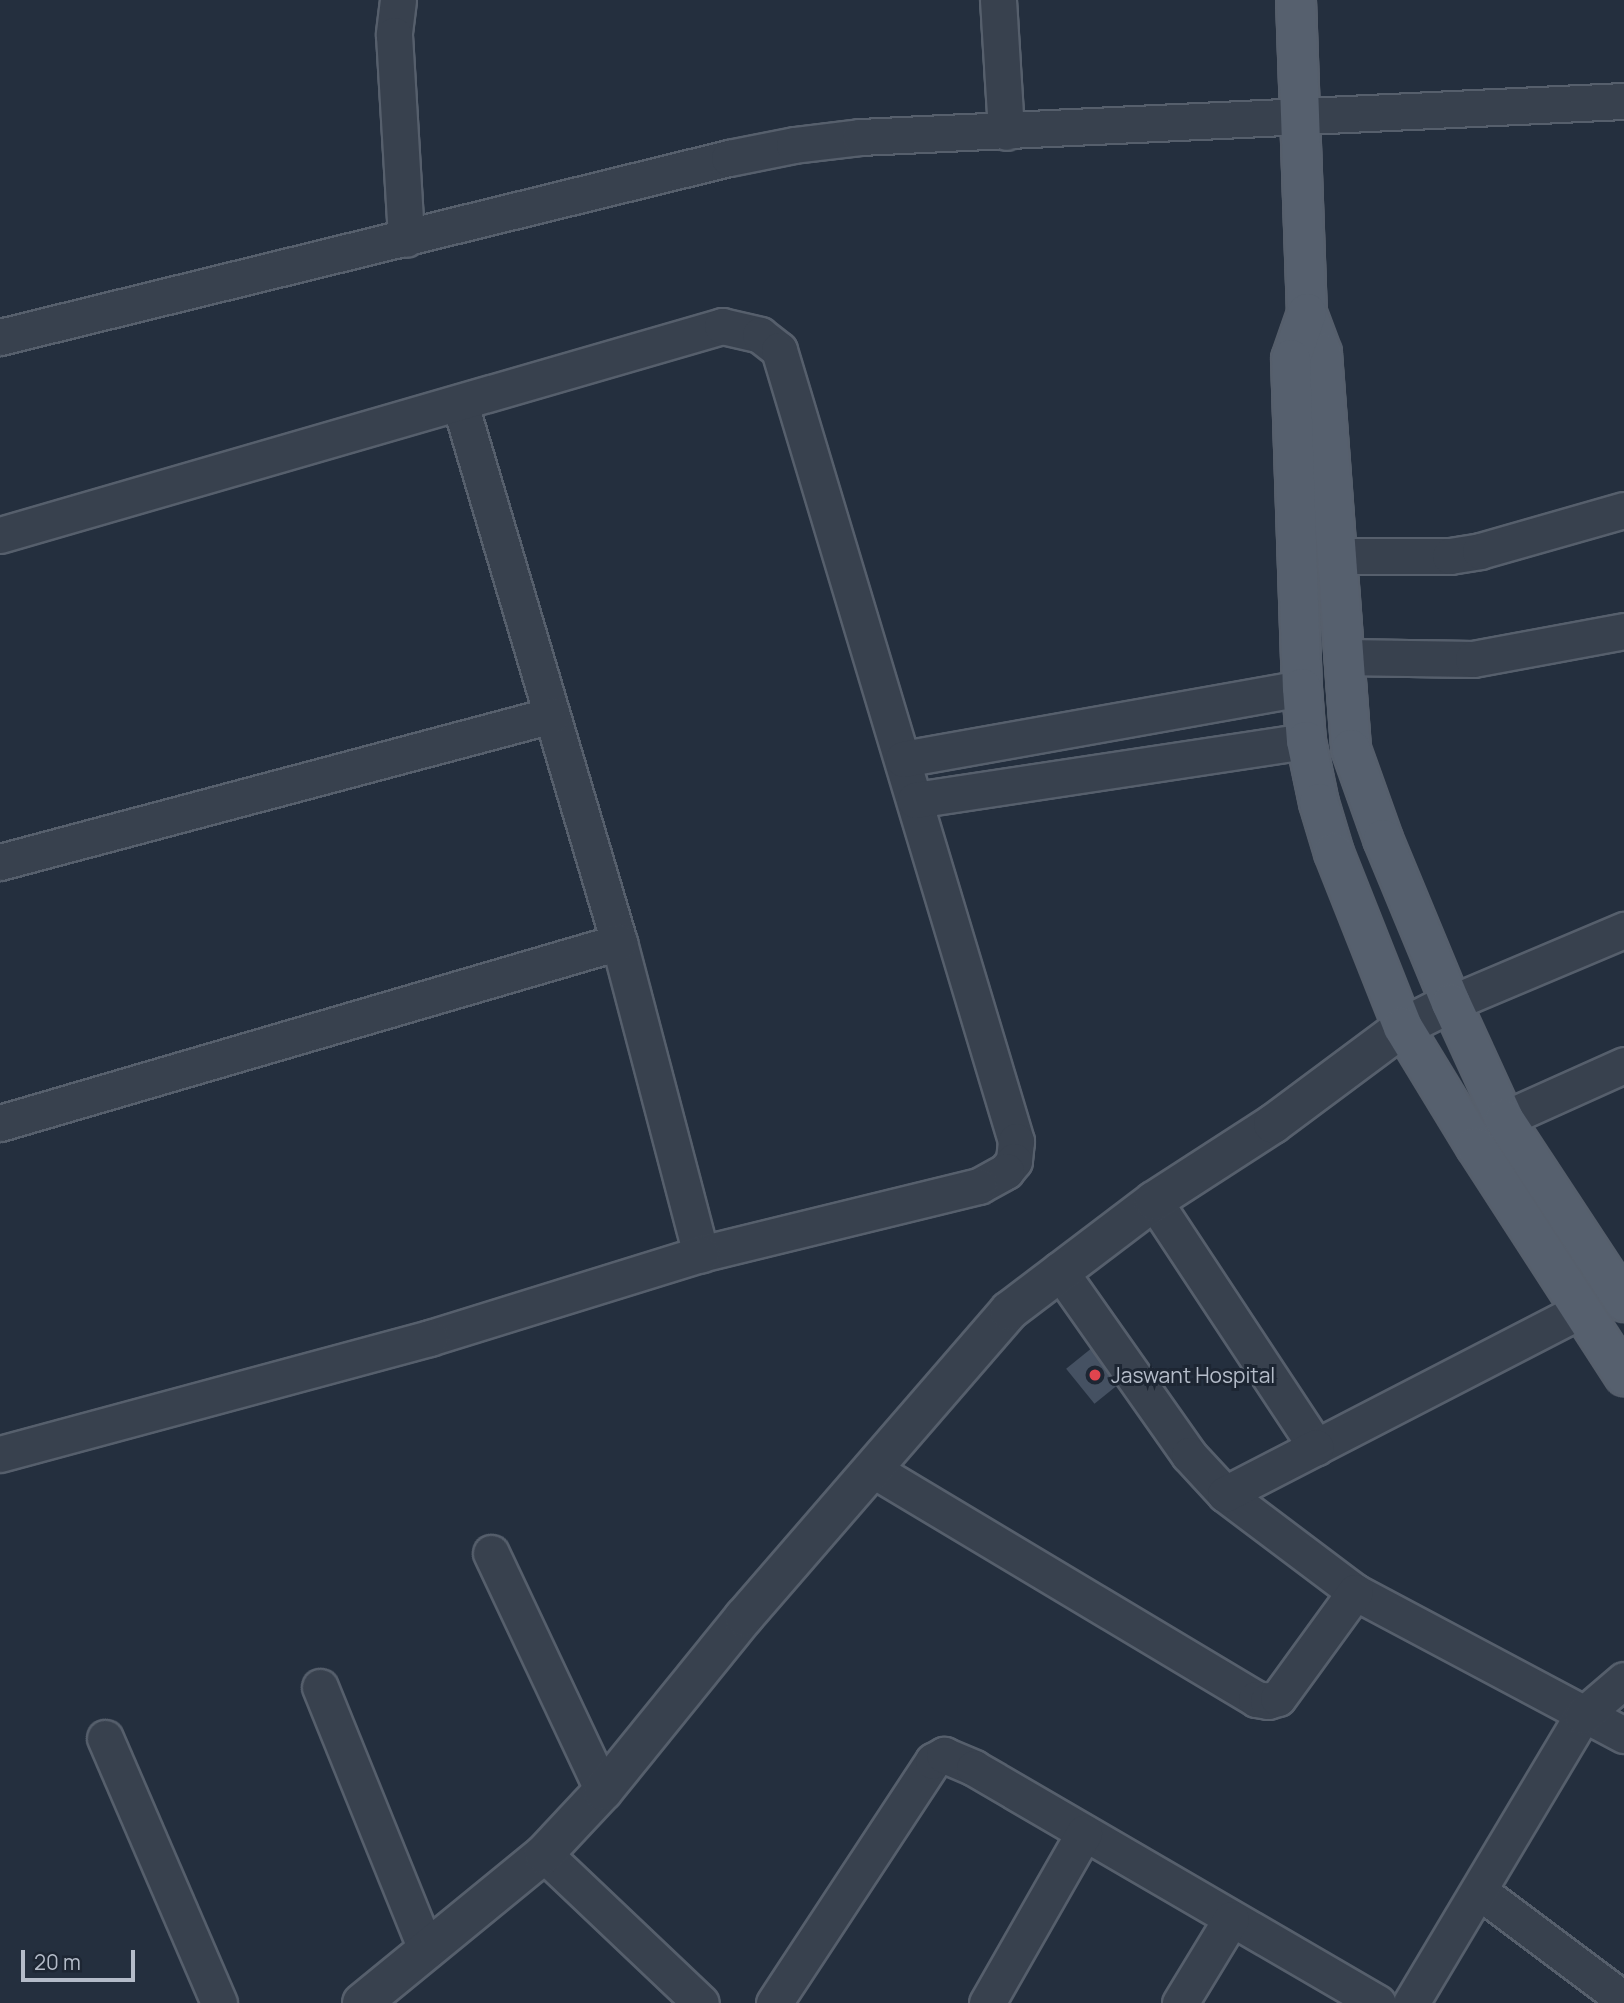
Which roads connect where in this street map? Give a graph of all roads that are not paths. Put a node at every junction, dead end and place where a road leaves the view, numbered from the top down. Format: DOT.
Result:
graph roads {
  1 [pos="398,0"];
  2 [pos="998,0"];
  3 [pos="1296,0"];
  4 [pos="1624,102"];
  5 [pos="1300,116"];
  6 [pos="1006,132"];
  7 [pos="406,239"];
  8 [pos="1307,313"];
  9 [pos="0,337"];
  10 [pos="460,404"];
  11 [pos="1624,510"];
  12 [pos="0,535"];
  13 [pos="1337,556"];
  14 [pos="1624,631"];
  15 [pos="1344,657"];
  16 [pos="1302,688"];
  17 [pos="552,715"];
  18 [pos="1306,741"];
  19 [pos="903,759"];
  20 [pos="915,800"];
  21 [pos="0,862"];
  22 [pos="1624,930"];
  23 [pos="619,942"];
  24 [pos="1451,1003"];
  25 [pos="1403,1027"];
  26 [pos="1624,1065"];
  27 [pos="1504,1119"];
  28 [pos="0,1124"];
  29 [pos="1154,1201"];
  30 [pos="701,1254"];
  31 [pos="1059,1270"];
  32 [pos="1624,1302"];
  33 [pos="1581,1310"];
  34 [pos="1624,1376"];
  35 [pos="1316,1447"];
  36 [pos="0,1454"];
  37 [pos="872,1469"];
  38 [pos="1225,1494"];
  39 [pos="491,1553"];
  40 [pos="1355,1592"];
  41 [pos="1624,1680"];
  42 [pos="320,1687"];
  43 [pos="1582,1716"];
  44 [pos="1624,1735"];
  45 [pos="105,1738"];
  46 [pos="603,1791"];
  47 [pos="1084,1833"];
  48 [pos="544,1854"];
  49 [pos="1479,1891"];
  50 [pos="1231,1919"];
  51 [pos="426,1950"];
  52 [pos="1624,2000"];
  53 [pos="219,2003"];
  54 [pos="362,2003"];
  55 [pos="701,2003"];
  56 [pos="774,2003"];
  57 [pos="987,2003"];
  58 [pos="1180,2003"];
  59 [pos="1378,2003"];
  60 [pos="1411,2003"];
  1 -- 7 [label="street"];
  2 -- 6 [label="street"];
  3 -- 5 [label="main road"];
  4 -- 5 [label="street"];
  5 -- 6 [label="street"];
  5 -- 8 [label="main road"];
  6 -- 7 [label="street"];
  7 -- 9 [label="street"];
  8 -- 13 [label="main road"];
  8 -- 16 [label="main road"];
  10 -- 12 [label="street"];
  10 -- 17 [label="street"];
  10 -- 19 [label="street"];
  11 -- 13 [label="street"];
  13 -- 15 [label="main road"];
  14 -- 15 [label="street"];
  15 -- 24 [label="main road"];
  16 -- 18 [label="main road"];
  16 -- 19 [label="street"];
  17 -- 21 [label="street"];
  17 -- 23 [label="street"];
  18 -- 20 [label="street"];
  18 -- 25 [label="main road"];
  19 -- 20 [label="street"];
  20 -- 30 [label="street"];
  22 -- 24 [label="street"];
  23 -- 28 [label="street"];
  23 -- 30 [label="street"];
  24 -- 25 [label="street"];
  24 -- 27 [label="main road"];
  25 -- 29 [label="street"];
  25 -- 33 [label="main road"];
  26 -- 27 [label="street"];
  27 -- 32 [label="main road"];
  29 -- 31 [label="street"];
  29 -- 35 [label="street"];
  30 -- 36 [label="street"];
  31 -- 37 [label="street"];
  31 -- 38 [label="street"];
  33 -- 34 [label="main road"];
  33 -- 35 [label="street"];
  35 -- 38 [label="street"];
  37 -- 40 [label="street"];
  37 -- 46 [label="street"];
  38 -- 40 [label="street"];
  39 -- 46 [label="street"];
  40 -- 43 [label="street"];
  41 -- 43 [label="street"];
  42 -- 51 [label="street"];
  43 -- 44 [label="street"];
  43 -- 49 [label="street"];
  45 -- 53 [label="street"];
  46 -- 48 [label="street"];
  47 -- 50 [label="street"];
  47 -- 56 [label="street"];
  47 -- 57 [label="street"];
  48 -- 51 [label="street"];
  48 -- 55 [label="street"];
  49 -- 52 [label="street"];
  49 -- 60 [label="street"];
  50 -- 58 [label="street"];
  50 -- 59 [label="street"];
  51 -- 54 [label="street"];
}
